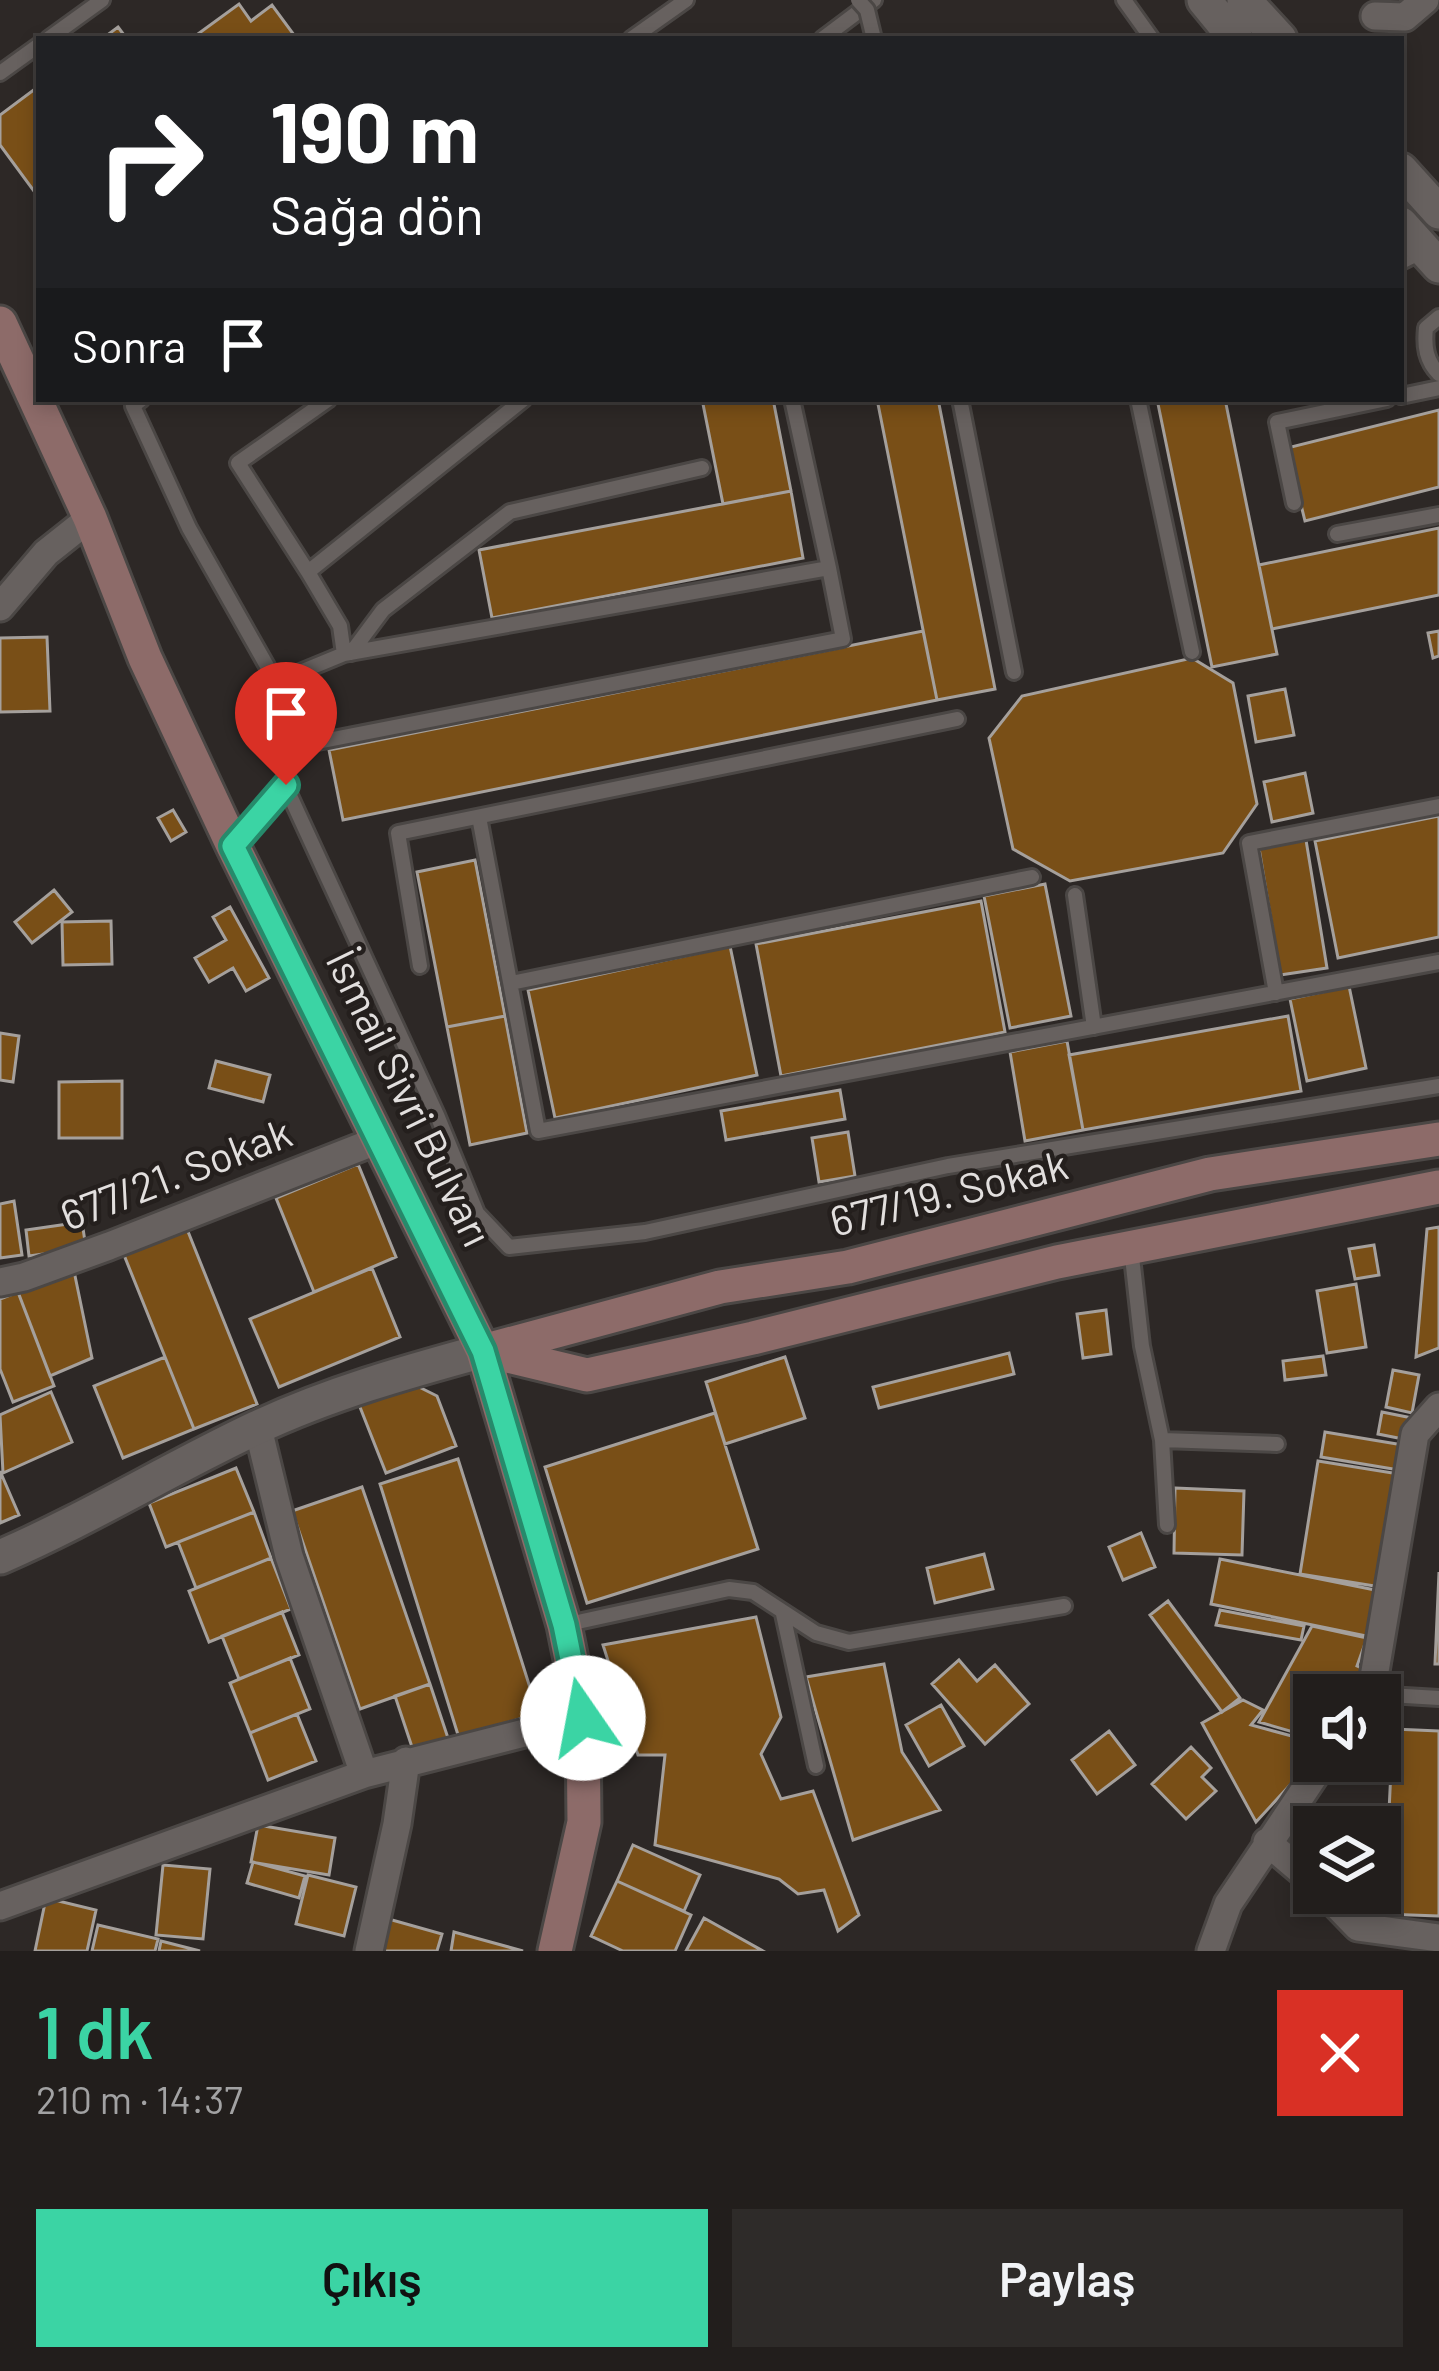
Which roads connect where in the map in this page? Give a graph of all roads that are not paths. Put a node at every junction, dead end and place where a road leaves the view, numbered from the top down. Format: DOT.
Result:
graph roads {
  1 [pos="102,0"];
  2 [pos="686,0"];
  3 [pos="858,0"];
  4 [pos="874,0"];
  5 [pos="1124,0"];
  6 [pos="1204,0"];
  7 [pos="1244,0"];
  8 [pos="1425,0"];
  9 [pos="1375,16"];
  10 [pos="52,36"];
  11 [pos="635,36"];
  12 [pos="826,36"];
  13 [pos="873,36"];
  14 [pos="1150,36"];
  15 [pos="1234,36"];
  16 [pos="1277,36"];
  17 [pos="36,47"];
  18 [pos="0,74"];
  19 [pos="1404,173"];
  20 [pos="1439,212"];
  21 [pos="1404,229"];
  22 [pos="1422,259"];
  23 [pos="1439,317"];
  24 [pos="0,322"];
  25 [pos="1439,374"];
  26 [pos="1439,388"];
  27 [pos="1404,395"];
  28 [pos="36,400"];
  29 [pos="37,402"];
  30 [pos="138,402"];
  31 [pos="325,402"];
  32 [pos="520,402"];
  33 [pos="793,402"];
  34 [pos="961,402"];
  35 [pos="1139,402"];
  36 [pos="1373,402"];
  37 [pos="702,468"];
  38 [pos="1294,503"];
  39 [pos="1439,515"];
  40 [pos="90,518"];
  41 [pos="1336,534"];
  42 [pos="829,568"];
  43 [pos="308,572"];
  44 [pos="0,607"];
  45 [pos="1192,652"];
  46 [pos="348,653"];
  47 [pos="1014,672"];
  48 [pos="276,682"];
  49 [pos="957,718"];
  50 [pos="292,747"];
  51 [pos="286,785"];
  52 [pos="1439,806"];
  53 [pos="479,817"];
  54 [pos="233,846"];
  55 [pos="1032,877"];
  56 [pos="1075,896"];
  57 [pos="1439,962"];
  58 [pos="420,967"];
  59 [pos="511,983"];
  60 [pos="1276,993"];
  61 [pos="1094,1027"];
  62 [pos="1439,1086"];
  63 [pos="381,1139"];
  64 [pos="1439,1139"];
  65 [pos="1439,1187"];
  66 [pos="1132,1248"];
  67 [pos="0,1282"];
  68 [pos="483,1351"];
  69 [pos="1439,1407"];
  70 [pos="258,1427"];
  71 [pos="1162,1441"];
  72 [pos="1277,1444"];
  73 [pos="1167,1525"];
  74 [pos="0,1557"];
  75 [pos="1064,1606"];
  76 [pos="783,1614"];
  77 [pos="564,1625"];
  78 [pos="1375,1674"];
  79 [pos="1401,1696"];
  80 [pos="1439,1698"];
  81 [pos="583,1718"];
  82 [pos="406,1761"];
  83 [pos="816,1766"];
  84 [pos="364,1774"];
  85 [pos="1309,1782"];
  86 [pos="1268,1842"];
  87 [pos="1293,1864"];
  88 [pos="0,1906"];
  89 [pos="1345,1914"];
  90 [pos="1439,1938"];
  91 [pos="369,1951"];
  92 [pos="555,1951"];
  93 [pos="1211,1951"];
  1 -- 10 [label="lane"];
  2 -- 11 [label="lane"];
  3 -- 13 [label="lane, bridge"];
  4 -- 12 [label="lane"];
  5 -- 14 [label="lane"];
  6 -- 15 [label="street"];
  7 -- 16 [label="street"];
  8 -- 9 [label="street"];
  17 -- 18 [label="lane"];
  19 -- 20 [label="street"];
  21 -- 22 [label="street"];
  23 -- 25 [label="lane"];
  24 -- 28 [label="main road, İsmail Sivri Bulvarı"];
  26 -- 27 [label="lane"];
  29 -- 40 [label="main road, İsmail Sivri Bulvarı"];
  30 -- 48 [label="lane"];
  31 -- 43 [label="lane"];
  32 -- 43 [label="lane"];
  33 -- 42 [label="lane"];
  34 -- 47 [label="lane"];
  35 -- 45 [label="lane"];
  36 -- 38 [label="lane"];
  37 -- 46 [label="lane"];
  39 -- 41 [label="lane"];
  40 -- 44 [label="street"];
  40 -- 54 [label="main road, İsmail Sivri Bulvarı"];
  42 -- 46 [label="lane"];
  42 -- 50 [label="lane"];
  43 -- 46 [label="lane"];
  46 -- 48 [label="lane"];
  48 -- 50 [label="lane"];
  49 -- 53 [label="lane"];
  50 -- 51 [label="lane"];
  51 -- 54 [label="lane"];
  51 -- 62 [label="lane"];
  52 -- 60 [label="lane"];
  53 -- 58 [label="lane"];
  53 -- 59 [label="lane"];
  54 -- 63 [label="main road, İsmail Sivri Bulvarı"];
  55 -- 59 [label="lane"];
  56 -- 61 [label="lane"];
  57 -- 60 [label="lane"];
  59 -- 61 [label="lane"];
  60 -- 61 [label="lane"];
  63 -- 67 [label="street, 677/21. Sokak"];
  63 -- 68 [label="main road, İsmail Sivri Bulvarı"];
  64 -- 68 [label="main road, 677/19. Sokak"];
  65 -- 66 [label="main road, 677/19. Sokak"];
  66 -- 68 [label="main road, 677/19. Sokak"];
  66 -- 71 [label="lane"];
  68 -- 70 [label="street, 677/19. Sokak"];
  68 -- 77 [label="main road, İsmail Sivri Bulvarı"];
  69 -- 78 [label="street"];
  70 -- 74 [label="street, 677/19. Sokak"];
  70 -- 84 [label="street"];
  71 -- 72 [label="lane"];
  71 -- 73 [label="lane"];
  75 -- 76 [label="lane"];
  76 -- 77 [label="lane"];
  76 -- 83 [label="lane"];
  77 -- 81 [label="main road, İsmail Sivri Bulvarı"];
  79 -- 80 [label="lane"];
  81 -- 82 [label="street"];
  81 -- 92 [label="main road, İsmail Sivri Bulvarı"];
  82 -- 84 [label="street"];
  82 -- 91 [label="street"];
  84 -- 88 [label="street"];
  85 -- 86 [label="street"];
  86 -- 87 [label="street"];
  86 -- 93 [label="street"];
  89 -- 90 [label="street"];
}
